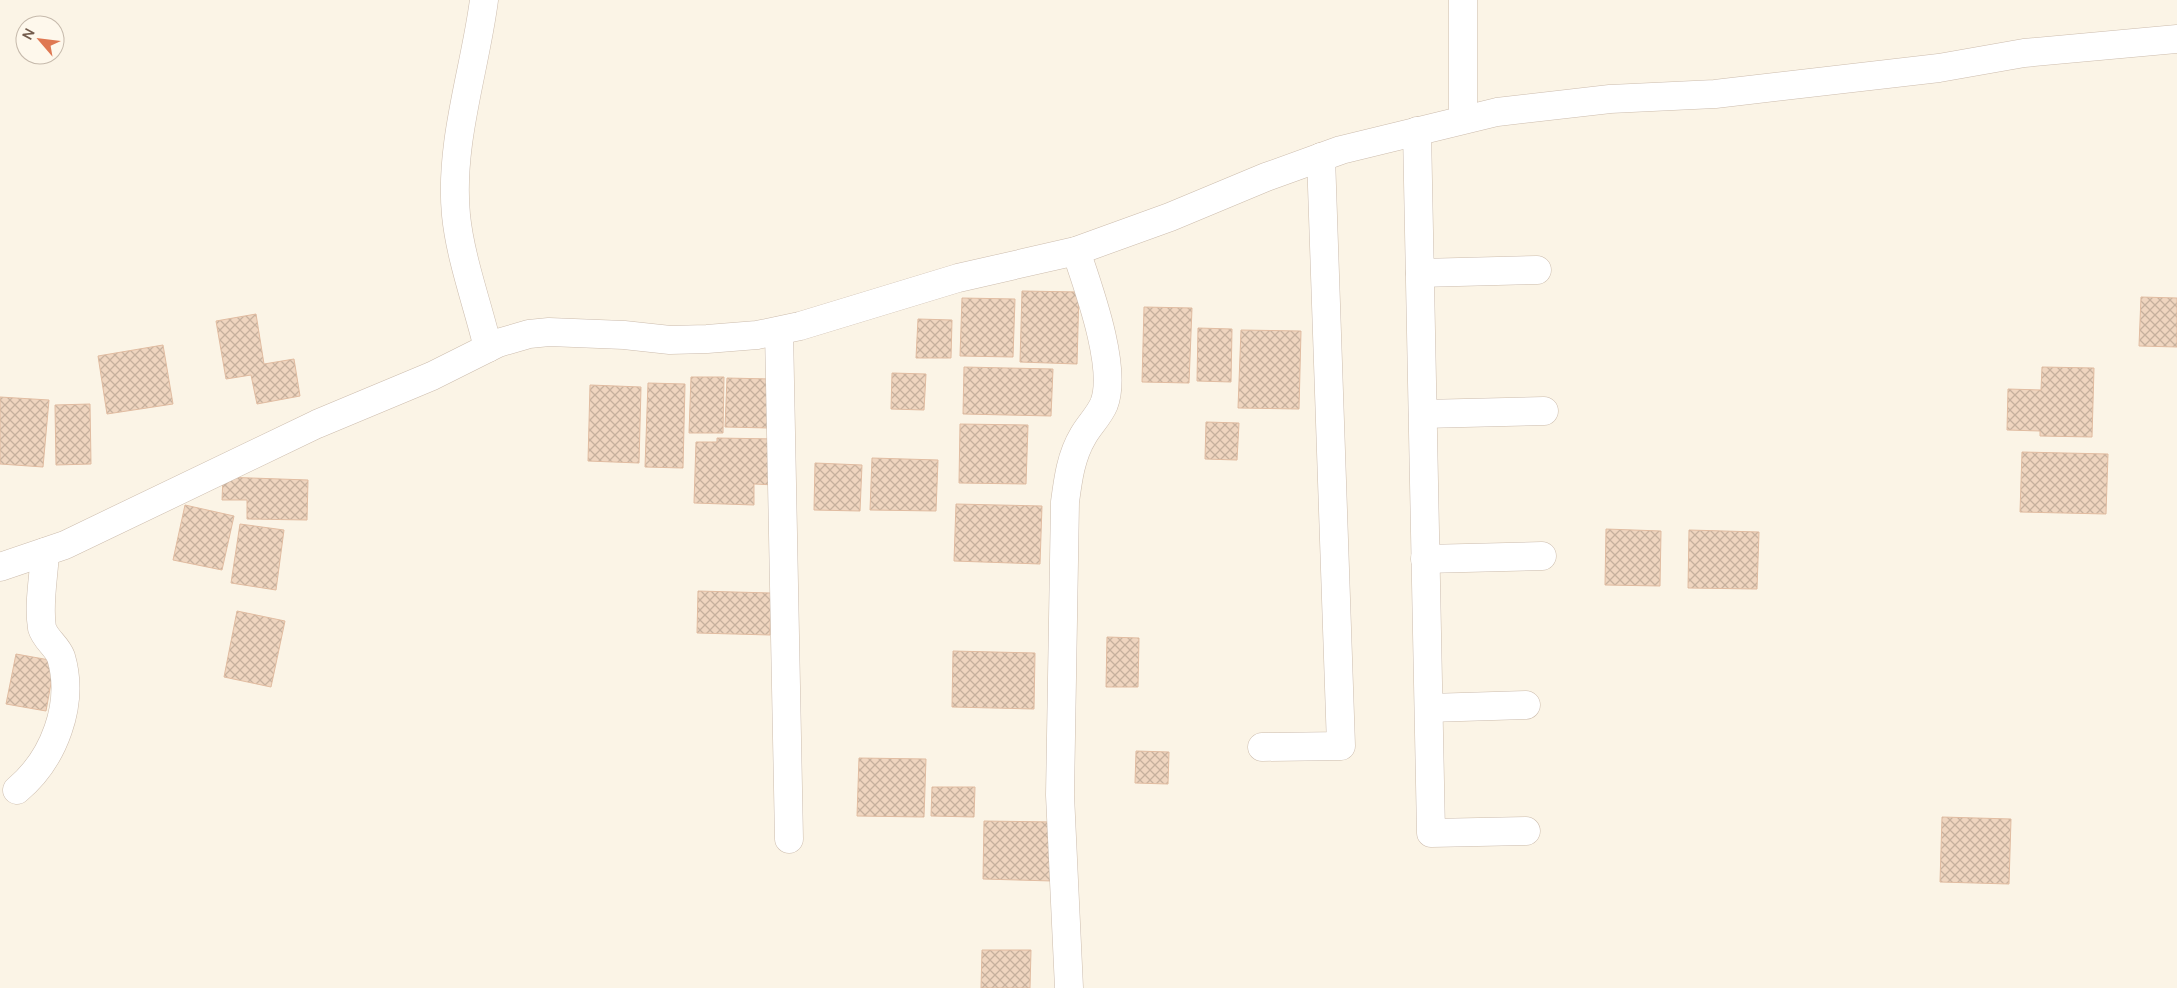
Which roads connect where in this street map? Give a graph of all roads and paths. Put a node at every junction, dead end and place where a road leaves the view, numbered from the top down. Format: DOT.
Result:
graph roads {
  1 [pos="484,0"];
  2 [pos="1463,0"];
  3 [pos="2177,39"];
  4 [pos="1463,119"];
  5 [pos="1417,131"];
  6 [pos="1320,157"];
  7 [pos="1076,251"];
  8 [pos="1537,270"];
  9 [pos="1420,273"];
  10 [pos="779,331"];
  11 [pos="488,348"];
  12 [pos="1544,411"];
  13 [pos="1423,414"];
  14 [pos="46,552"];
  15 [pos="1542,556"];
  16 [pos="1426,559"];
  17 [pos="0,567"];
  18 [pos="1526,705"];
  19 [pos="1429,708"];
  20 [pos="1262,747"];
  21 [pos="17,790"];
  22 [pos="1526,830"];
  23 [pos="789,839"];
  24 [pos="1069,988"];
  1 -- 11 [label="street"];
  2 -- 4 [label="street"];
  3 -- 4 [label="street"];
  4 -- 5 [label="street"];
  5 -- 6 [label="street"];
  5 -- 9 [label="street"];
  6 -- 7 [label="street"];
  6 -- 20 [label="street"];
  7 -- 10 [label="street"];
  7 -- 24 [label="street"];
  8 -- 9 [label="street"];
  9 -- 13 [label="street"];
  10 -- 11 [label="street"];
  10 -- 23 [label="street"];
  11 -- 14 [label="street"];
  12 -- 13 [label="street"];
  13 -- 16 [label="street"];
  14 -- 17 [label="street"];
  14 -- 21 [label="street"];
  15 -- 16 [label="street"];
  16 -- 19 [label="street"];
  18 -- 19 [label="street"];
  19 -- 22 [label="street"];
}
